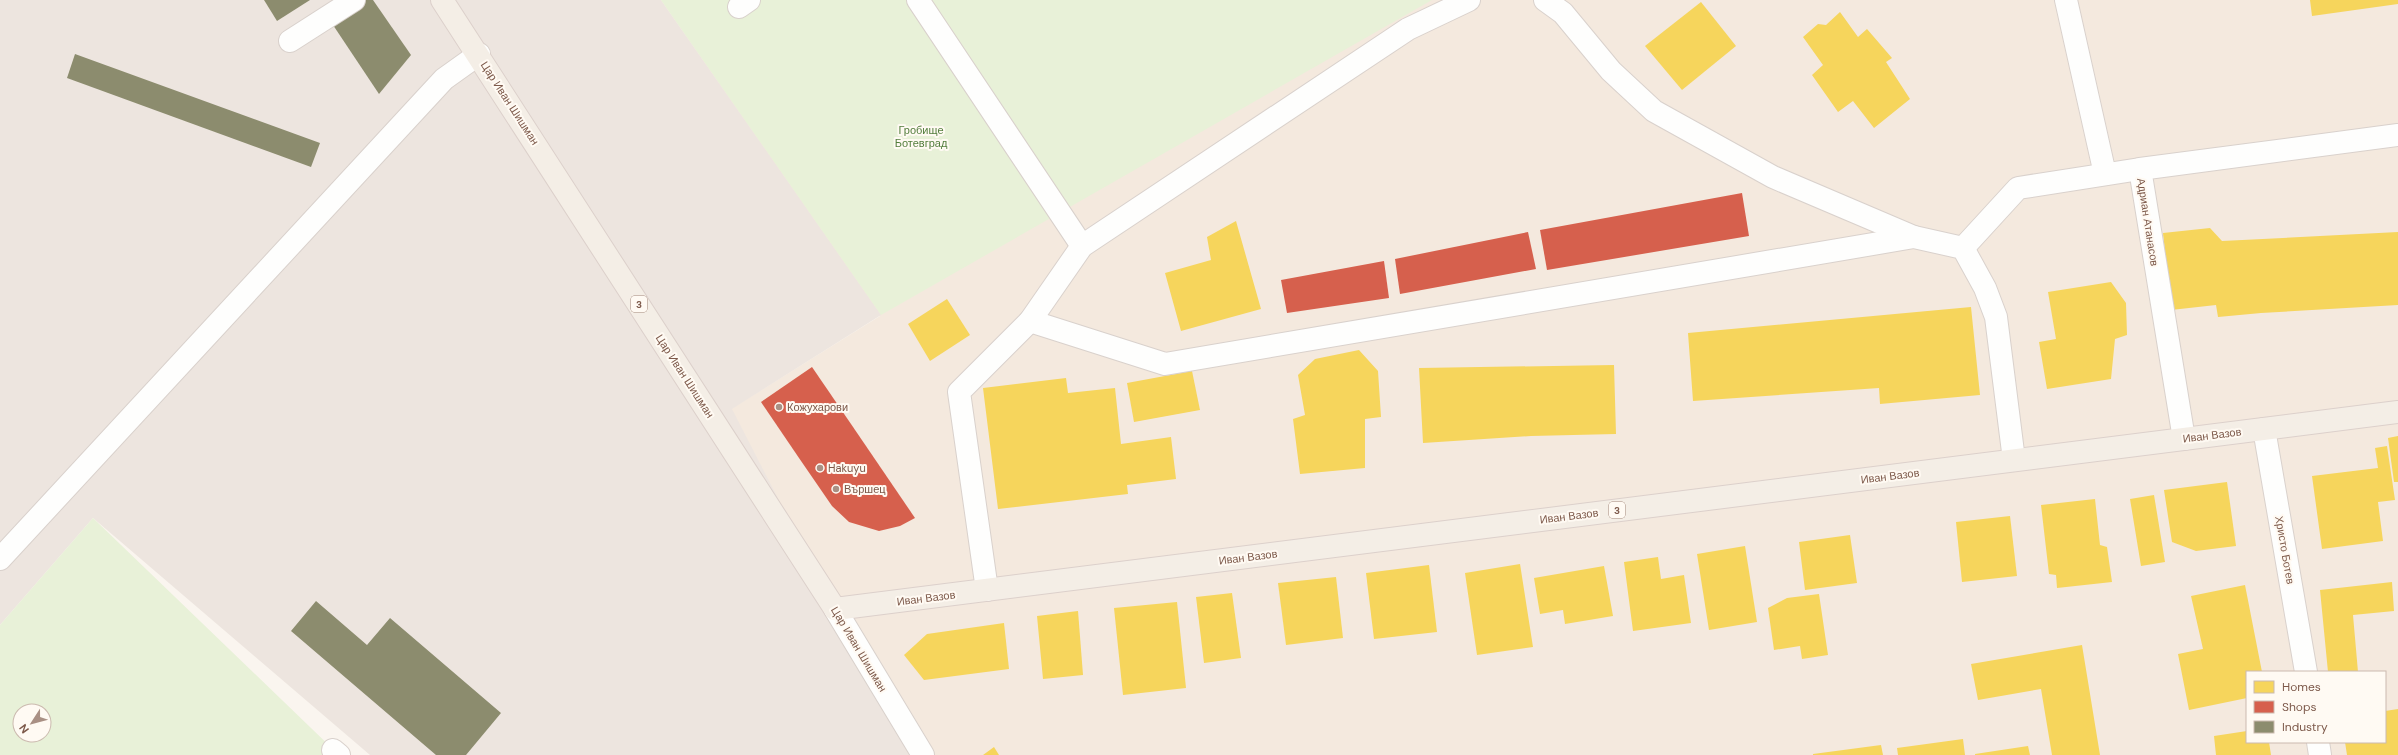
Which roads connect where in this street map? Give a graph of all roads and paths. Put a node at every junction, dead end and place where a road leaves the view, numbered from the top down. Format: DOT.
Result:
graph roads {
  1 [pos="354,0"];
  2 [pos="442,0"];
  3 [pos="918,0"];
  4 [pos="1469,0"];
  5 [pos="1545,0"];
  6 [pos="2066,0"];
  7 [pos="290,41"];
  8 [pos="479,54"];
  9 [pos="2398,135"];
  10 [pos="2140,169"];
  11 [pos="2105,174"];
  12 [pos="1914,237"];
  13 [pos="1082,246"];
  14 [pos="1963,248"];
  15 [pos="1030,321"];
  16 [pos="2398,412"];
  17 [pos="2264,429"];
  18 [pos="2184,438"];
  19 [pos="2014,460"];
  20 [pos="0,559"];
  21 [pos="987,590"];
  22 [pos="835,609"];
  23 [pos="2306,671"];
  24 [pos="2318,743"];
  25 [pos="923,755"];
  26 [pos="2320,755"];
  1 -- 7 [label="street"];
  2 -- 8 [label="main road, Цар Иван Шишман / 3"];
  3 -- 13 [label="street"];
  4 -- 13 [label="street"];
  5 -- 12 [label="street"];
  6 -- 11 [label="street"];
  8 -- 20 [label="street"];
  8 -- 22 [label="main road, Цар Иван Шишман / 3"];
  9 -- 10 [label="street"];
  10 -- 11 [label="street, Адриан Атанасов"];
  10 -- 18 [label="street, Адриан Атанасов"];
  11 -- 14 [label="street, Адриан Атанасов"];
  12 -- 14 [label="street"];
  12 -- 15 [label="street"];
  13 -- 15 [label="street"];
  14 -- 19 [label="street"];
  15 -- 21 [label="street"];
  16 -- 17 [label="main road, Иван Вазов / 3"];
  17 -- 18 [label="main road, Иван Вазов / 3"];
  17 -- 23 [label="street, Христо Ботев"];
  18 -- 19 [label="main road, Иван Вазов / 3"];
  19 -- 21 [label="main road, Иван Вазов / 3"];
  21 -- 22 [label="main road, Иван Вазов / 3"];
  22 -- 25 [label="street, Цар Иван Шишман"];
  24 -- 26 [label="street"];
}
